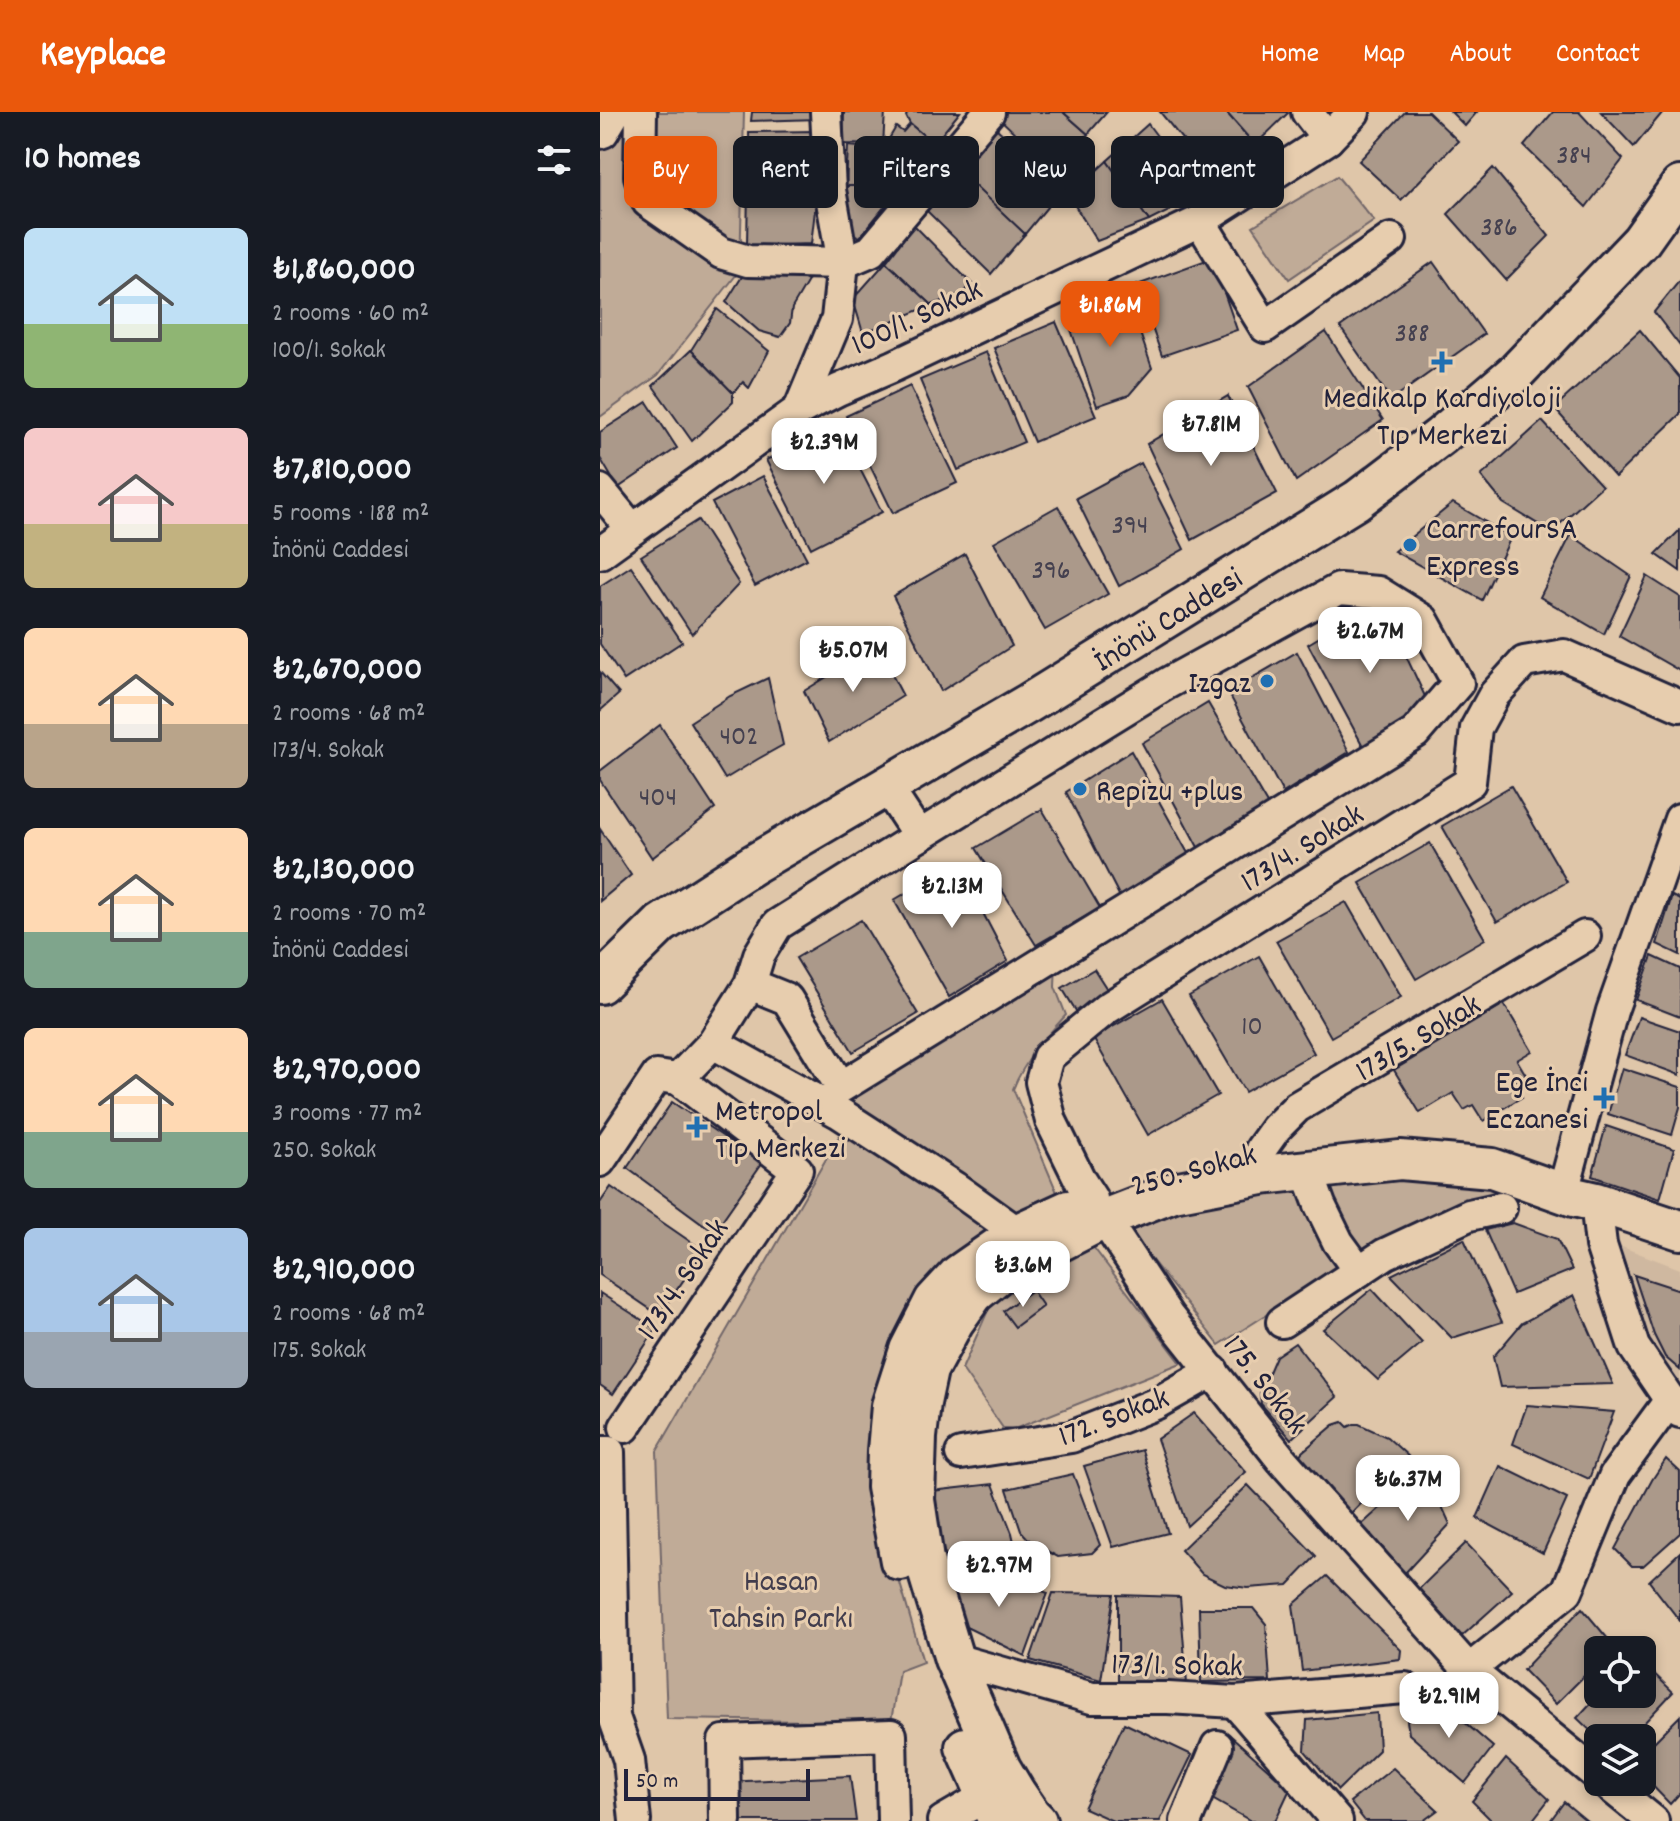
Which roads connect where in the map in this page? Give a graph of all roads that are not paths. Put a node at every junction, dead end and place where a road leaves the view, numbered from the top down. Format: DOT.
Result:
graph roads {
  1 [pos="615,112"];
  2 [pos="641,112"];
  3 [pos="826,112"];
  4 [pos="989,112"];
  5 [pos="1307,112"];
  6 [pos="1354,112"];
  7 [pos="600,133"];
  8 [pos="1328,139"];
  9 [pos="1680,186"];
  10 [pos="1200,221"];
  11 [pos="1391,239"];
  12 [pos="843,263"];
  13 [pos="837,319"];
  14 [pos="838,390"];
  15 [pos="799,410"];
  16 [pos="600,490"];
  17 [pos="632,529"];
  18 [pos="600,553"];
  19 [pos="1680,706"];
  20 [pos="886,786"];
  21 [pos="1680,819"];
  22 [pos="919,836"];
  23 [pos="1585,936"];
  24 [pos="600,984"];
  25 [pos="750,984"];
  26 [pos="713,1043"];
  27 [pos="678,1079"];
  28 [pos="600,1161"];
  29 [pos="1261,1162"];
  30 [pos="1307,1170"];
  31 [pos="1567,1177"];
  32 [pos="1596,1202"];
  33 [pos="1501,1208"];
  34 [pos="1098,1209"];
  35 [pos="1680,1230"];
  36 [pos="1018,1233"];
  37 [pos="1359,1271"];
  38 [pos="1282,1322"];
  39 [pos="1213,1371"];
  40 [pos="1675,1406"];
  41 [pos="625,1427"];
  42 [pos="605,1452"];
  43 [pos="961,1454"];
  44 [pos="954,1659"];
  45 [pos="1469,1670"];
  46 [pos="1405,1688"];
  47 [pos="1235,1702"];
  48 [pos="607,1717"];
  49 [pos="1217,1746"];
  50 [pos="1584,1764"];
  51 [pos="1622,1796"];
  52 [pos="992,1808"];
  53 [pos="635,1821"];
  54 [pos="725,1821"];
  55 [pos="893,1821"];
  56 [pos="943,1821"];
  57 [pos="1037,1821"];
  58 [pos="1186,1821"];
  59 [pos="1337,1821"];
  60 [pos="1653,1821"];
  1 -- 7 [label="street"];
  2 -- 12 [label="street"];
  3 -- 12 [label="street"];
  4 -- 12 [label="street"];
  5 -- 8 [label="street"];
  6 -- 8 [label="street, 100/1. Sokak"];
  8 -- 10 [label="street, 100/1. Sokak"];
  9 -- 20 [label="main road, İnönü Caddesi"];
  10 -- 11 [label="street"];
  10 -- 14 [label="street, 100/1. Sokak"];
  12 -- 13 [label="street"];
  13 -- 14 [label="street"];
  13 -- 15 [label="street"];
  14 -- 15 [label="street, 100/1. Sokak"];
  15 -- 17 [label="street, 100/1. Sokak"];
  16 -- 17 [label="street"];
  17 -- 18 [label="street, 100/1. Sokak"];
  19 -- 34 [label="street, 173/4. Sokak"];
  20 -- 22 [label="street"];
  20 -- 24 [label="main road, İnönü Caddesi"];
  21 -- 31 [label="street"];
  22 -- 25 [label="street"];
  22 -- 25 [label="street"];
  23 -- 29 [label="street, 173/5. Sokak"];
  25 -- 26 [label="street"];
  26 -- 27 [label="street"];
  26 -- 36 [label="street"];
  27 -- 28 [label="street"];
  27 -- 41 [label="street, 173/4. Sokak"];
  29 -- 30 [label="main road, 250. Sokak"];
  29 -- 31 [label="main road, 250. Sokak"];
  29 -- 34 [label="main road, 250. Sokak"];
  30 -- 32 [label="main road, 250. Sokak"];
  30 -- 37 [label="street"];
  31 -- 32 [label="main road"];
  32 -- 35 [label="main road"];
  32 -- 40 [label="street"];
  33 -- 37 [label="street"];
  34 -- 36 [label="main road, 250. Sokak"];
  34 -- 39 [label="street, 175. Sokak"];
  34 -- 44 [label="main road, 250. Sokak"];
  36 -- 52 [label="main road, 250. Sokak"];
  37 -- 38 [label="street"];
  39 -- 43 [label="street, 172. Sokak"];
  39 -- 45 [label="street, 175. Sokak"];
  40 -- 45 [label="street"];
  42 -- 48 [label="street"];
  44 -- 47 [label="street, 173/1. Sokak"];
  44 -- 57 [label="main road, 250. Sokak"];
  45 -- 50 [label="street, 175. Sokak"];
  46 -- 47 [label="street, 173/1. Sokak"];
  47 -- 59 [label="street"];
  48 -- 53 [label="street"];
  49 -- 58 [label="street"];
  51 -- 60 [label="street"];
  52 -- 56 [label="street"];
  54 -- 55 [label="street"];
}
